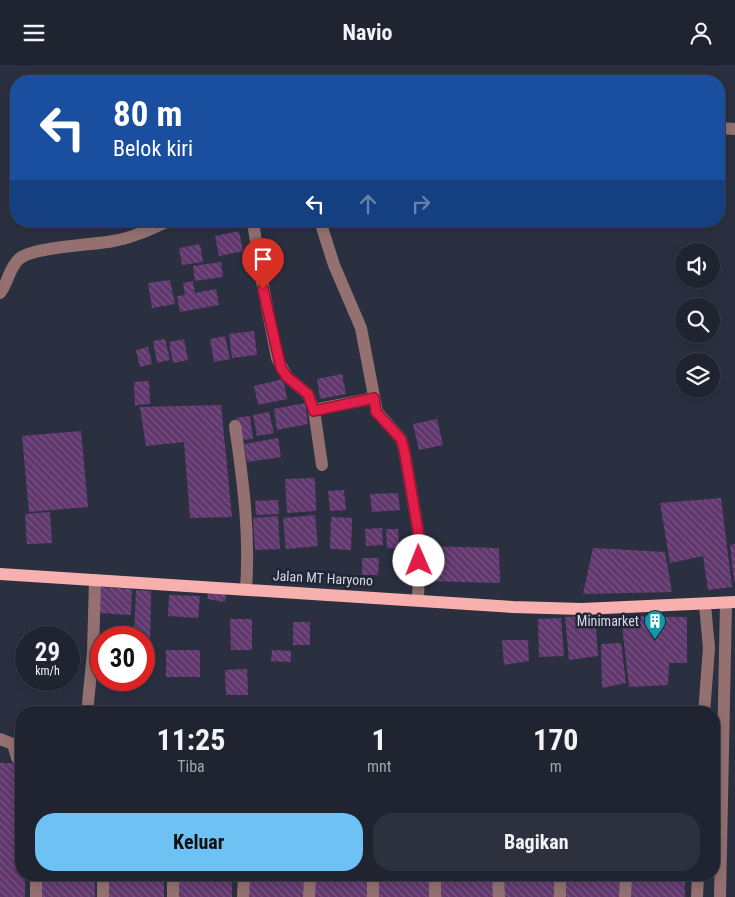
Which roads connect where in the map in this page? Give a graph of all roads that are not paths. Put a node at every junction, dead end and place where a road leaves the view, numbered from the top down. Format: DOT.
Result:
graph roads {
  1 [pos="155,227"];
  2 [pos="254,227"];
  3 [pos="322,227"];
  4 [pos="0,293"];
  5 [pos="374,398"];
  6 [pos="314,411"];
  7 [pos="235,426"];
  8 [pos="322,465"];
  9 [pos="0,574"];
  10 [pos="95,580"];
  11 [pos="246,589"];
  12 [pos="418,599"];
  13 [pos="731,603"];
  14 [pos="706,605"];
  15 [pos="88,706"];
  16 [pos="705,706"];
  17 [pos="0,739"];
  18 [pos="15,751"];
  19 [pos="36,881"];
  20 [pos="103,881"];
  21 [pos="173,881"];
  22 [pos="244,881"];
  23 [pos="310,881"];
  24 [pos="374,881"];
  25 [pos="435,881"];
  26 [pos="498,881"];
  27 [pos="560,881"];
  28 [pos="626,881"];
  29 [pos="698,881"];
  30 [pos="36,897"];
  31 [pos="102,897"];
  32 [pos="173,897"];
  33 [pos="243,897"];
  34 [pos="309,897"];
  35 [pos="373,897"];
  36 [pos="435,897"];
  37 [pos="499,897"];
  38 [pos="560,897"];
  39 [pos="625,897"];
  40 [pos="697,897"];
  41 [pos="720,897"];
  1 -- 4 [label="street"];
  2 -- 6 [label="street"];
  3 -- 5 [label="street"];
  5 -- 6 [label="street"];
  5 -- 12 [label="street"];
  6 -- 8 [label="street"];
  7 -- 11 [label="street"];
  9 -- 10 [label="main road, Jalan MT Haryono"];
  10 -- 11 [label="main road, Jalan MT Haryono"];
  10 -- 15 [label="street"];
  11 -- 12 [label="main road, Jalan MT Haryono"];
  12 -- 14 [label="main road, Jalan MT Haryono"];
  13 -- 14 [label="main road, Jalan MT Haryono"];
  13 -- 41 [label="street"];
  14 -- 16 [label="street"];
  17 -- 18 [label="street"];
  19 -- 30 [label="street"];
  20 -- 31 [label="street"];
  21 -- 32 [label="street"];
  22 -- 33 [label="street"];
  23 -- 34 [label="street"];
  24 -- 35 [label="street"];
  25 -- 36 [label="street"];
  26 -- 37 [label="street"];
  27 -- 38 [label="street"];
  28 -- 39 [label="street"];
  29 -- 40 [label="street"];
}
